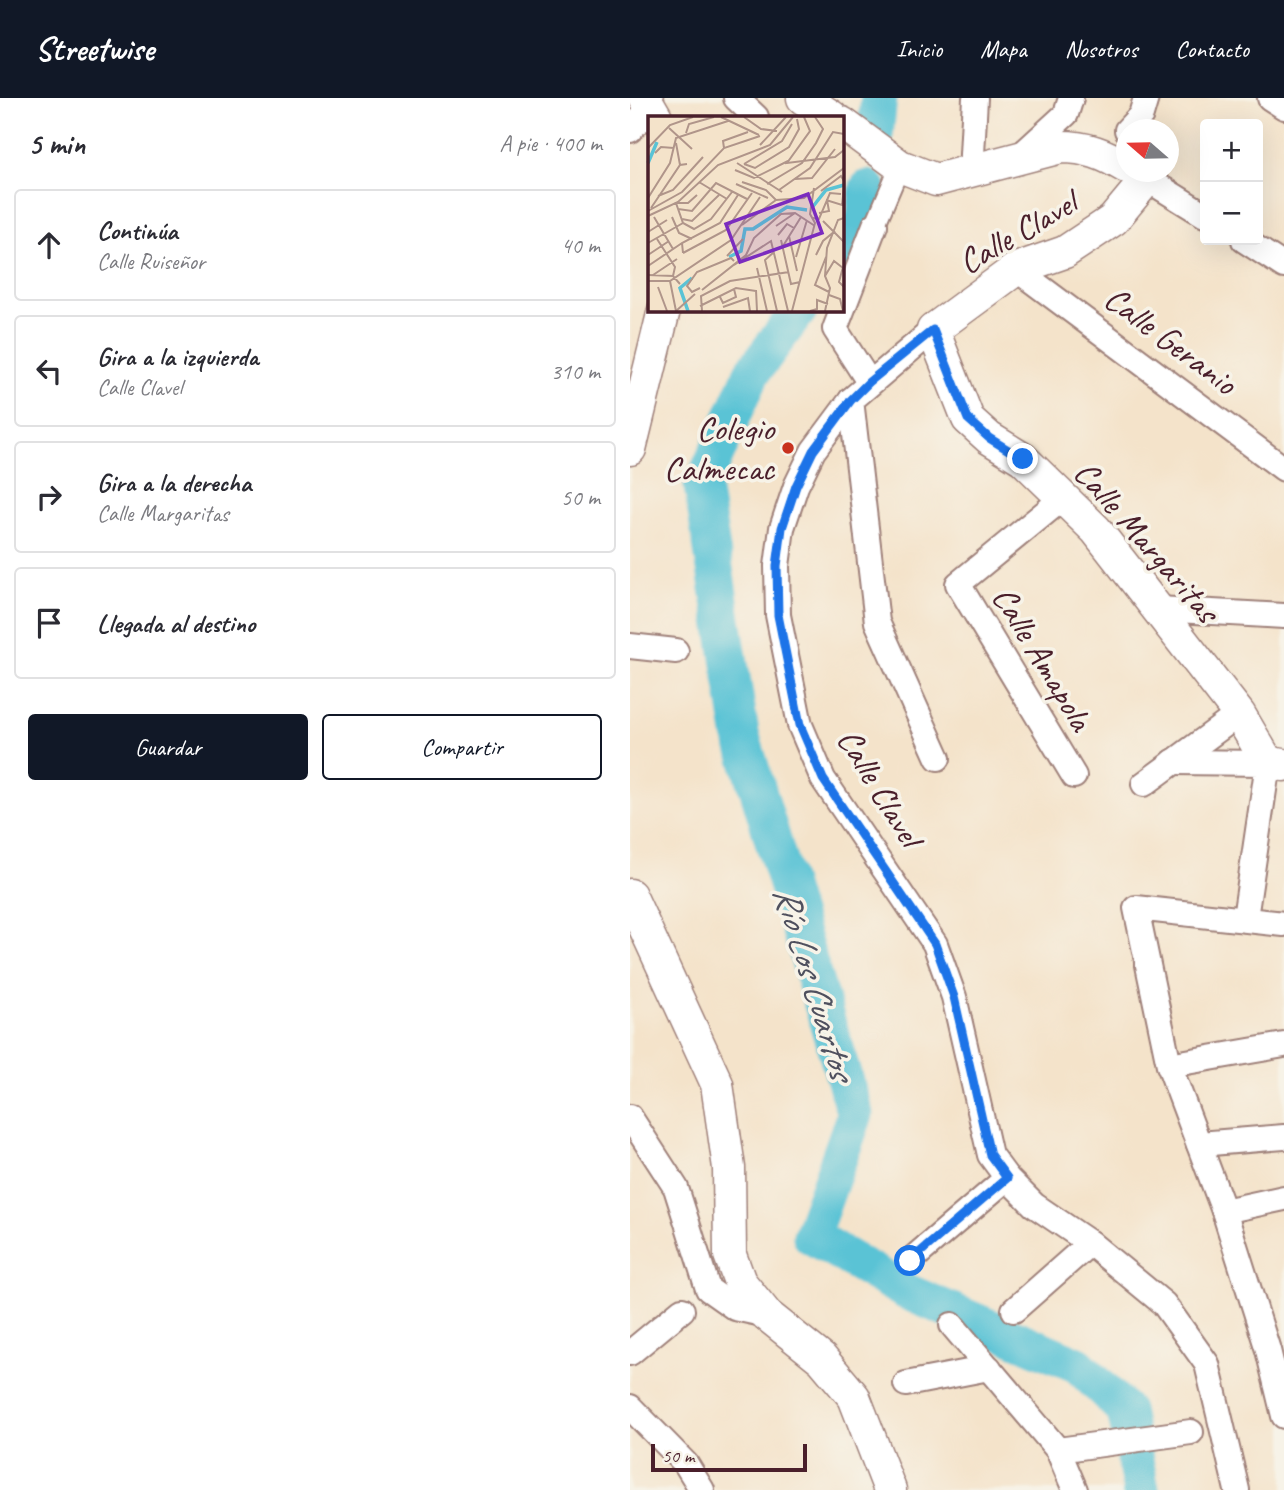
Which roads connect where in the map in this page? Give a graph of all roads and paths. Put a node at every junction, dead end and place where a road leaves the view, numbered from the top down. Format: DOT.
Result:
graph roads {
  1 [pos="736,98"];
  2 [pos="803,98"];
  3 [pos="975,98"];
  4 [pos="1071,98"];
  5 [pos="1146,98"];
  6 [pos="1270,98"];
  7 [pos="651,107"];
  8 [pos="1284,107"];
  9 [pos="755,116"];
  10 [pos="830,116"];
  11 [pos="1137,119"];
  12 [pos="844,124"];
  13 [pos="630,130"];
  14 [pos="1014,161"];
  15 [pos="1116,163"];
  16 [pos="900,166"];
  17 [pos="971,173"];
  18 [pos="1124,182"];
  19 [pos="1151,182"];
  20 [pos="1200,212"];
  21 [pos="875,225"];
  22 [pos="1252,245"];
  23 [pos="1284,266"];
  24 [pos="1016,268"];
  25 [pos="844,306"];
  26 [pos="664,312"];
  27 [pos="842,312"];
  28 [pos="933,330"];
  29 [pos="869,382"];
  30 [pos="851,400"];
  31 [pos="630,449"];
  32 [pos="1284,468"];
  33 [pos="1063,498"];
  34 [pos="1158,609"];
  35 [pos="1284,616"];
  36 [pos="630,646"];
  37 [pos="676,651"];
  38 [pos="1239,714"];
  39 [pos="938,758"];
  40 [pos="1173,762"];
  41 [pos="1276,764"];
  42 [pos="1073,776"];
  43 [pos="1144,784"];
  44 [pos="630,895"];
  45 [pos="1245,918"];
  46 [pos="1284,924"];
  47 [pos="1284,1045"];
  48 [pos="1169,1065"];
  49 [pos="630,1117"];
  50 [pos="1284,1137"];
  51 [pos="1199,1144"];
  52 [pos="1007,1178"];
  53 [pos="1284,1198"];
  54 [pos="1224,1211"];
  55 [pos="1090,1243"];
  56 [pos="910,1261"];
  57 [pos="682,1310"];
  58 [pos="1014,1310"];
  59 [pos="767,1315"];
  60 [pos="952,1325"];
  61 [pos="1276,1346"];
  62 [pos="630,1353"];
  63 [pos="989,1368"];
  64 [pos="906,1384"];
  65 [pos="630,1407"];
  66 [pos="1284,1416"];
  67 [pos="1191,1432"];
  68 [pos="1058,1450"];
  69 [pos="702,1490"];
  70 [pos="890,1490"];
  71 [pos="1075,1490"];
  72 [pos="1237,1490"];
  1 -- 9 [label="street"];
  2 -- 10 [label="street"];
  3 -- 17 [label="street"];
  4 -- 14 [label="street"];
  5 -- 11 [label="street"];
  6 -- 8 [label="street"];
  7 -- 13 [label="street"];
  12 -- 16 [label="street"];
  14 -- 15 [label="street"];
  14 -- 17 [label="street"];
  16 -- 17 [label="street"];
  16 -- 21 [label="street"];
  18 -- 24 [label="street, Calle Clavel"];
  19 -- 20 [label="street"];
  21 -- 25 [label="street"];
  22 -- 23 [label="street"];
  24 -- 28 [label="street, Calle Clavel"];
  24 -- 32 [label="street, Calle Geranio"];
  26 -- 31 [label="street"];
  27 -- 29 [label="street"];
  28 -- 29 [label="street, Calle Clavel"];
  28 -- 33 [label="street, Calle Margaritas"];
  29 -- 30 [label="street, Calle Clavel"];
  30 -- 39 [label="street"];
  30 -- 52 [label="street, Calle Clavel"];
  33 -- 34 [label="street, Calle Margaritas"];
  33 -- 42 [label="street, Calle Amapola"];
  34 -- 35 [label="street"];
  34 -- 38 [label="street, Calle Margaritas"];
  36 -- 37 [label="street"];
  38 -- 40 [label="street"];
  38 -- 41 [label="street, Calle Margaritas"];
  40 -- 41 [label="street"];
  40 -- 43 [label="street"];
  41 -- 45 [label="street"];
  44 -- 59 [label="street"];
  45 -- 46 [label="street"];
  45 -- 48 [label="street"];
  47 -- 48 [label="street"];
  48 -- 51 [label="street"];
  49 -- 59 [label="street"];
  50 -- 51 [label="street"];
  51 -- 54 [label="street"];
  52 -- 55 [label="street, Calle Clavel"];
  52 -- 56 [label="street"];
  53 -- 54 [label="street"];
  54 -- 61 [label="street"];
  55 -- 58 [label="street"];
  55 -- 72 [label="street, Calle Clavel"];
  57 -- 62 [label="street"];
  59 -- 70 [label="street"];
  60 -- 63 [label="street"];
  61 -- 66 [label="street"];
  63 -- 64 [label="street"];
  63 -- 68 [label="street"];
  65 -- 69 [label="street"];
  67 -- 68 [label="street"];
  68 -- 71 [label="street"];
}
